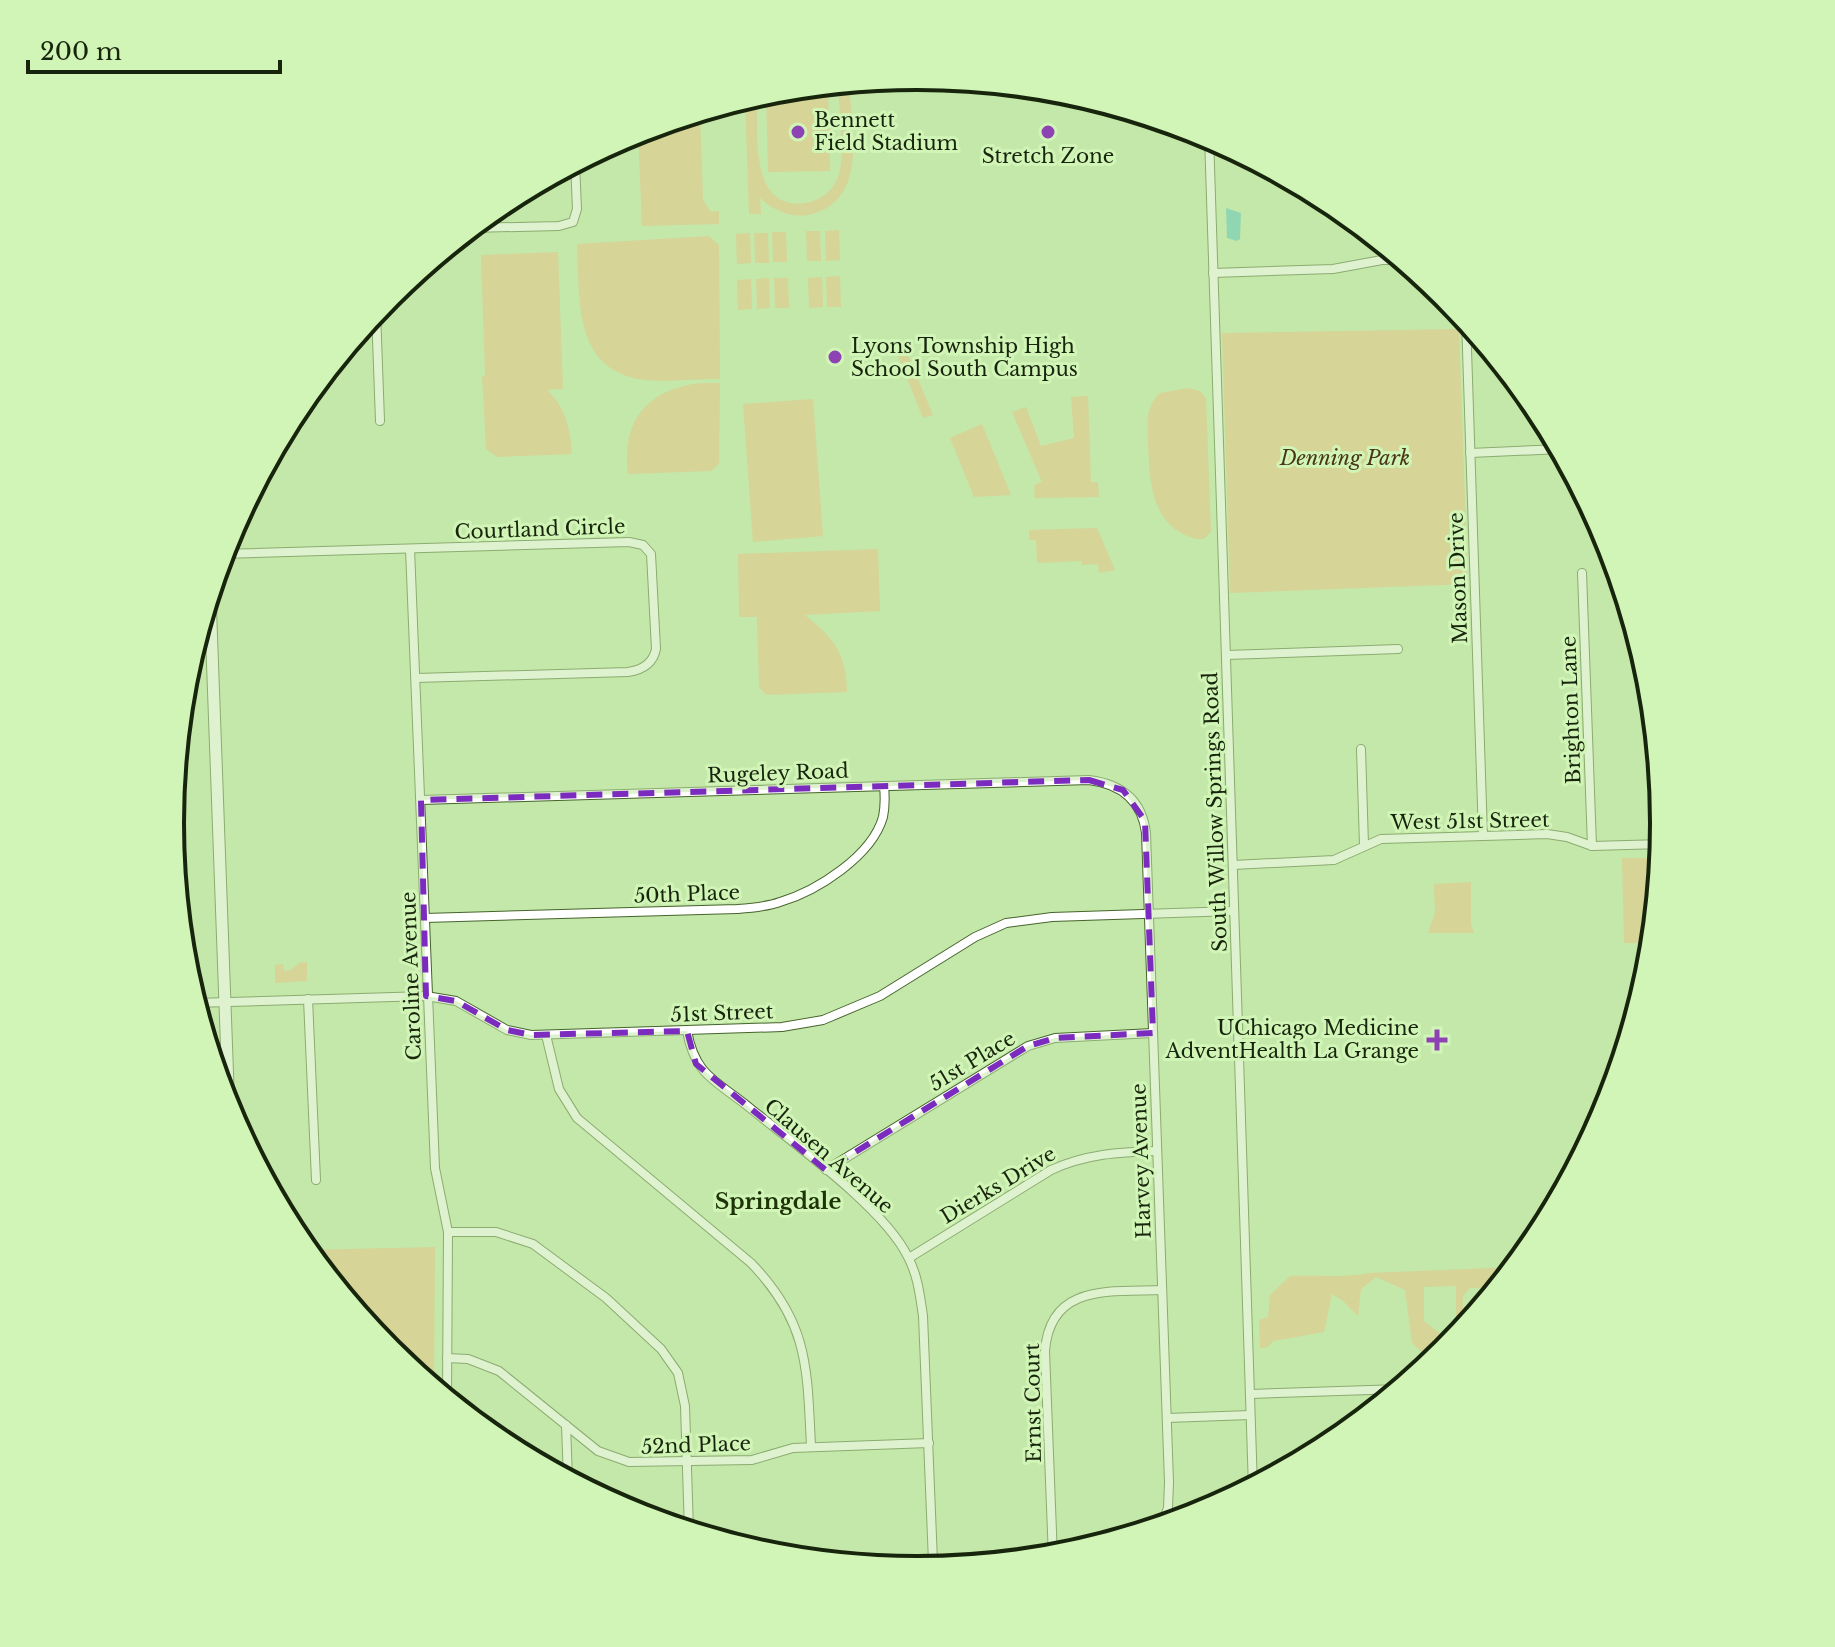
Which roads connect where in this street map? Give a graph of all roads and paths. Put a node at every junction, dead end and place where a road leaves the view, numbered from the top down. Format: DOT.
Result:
graph roads {
  1 [pos="1209,151"];
  2 [pos="576,175"];
  3 [pos="491,228"];
  4 [pos="1386,260"];
  5 [pos="1213,273"];
  6 [pos="377,329"];
  7 [pos="1467,337"];
  8 [pos="380,421"];
  9 [pos="1548,450"];
  10 [pos="1470,453"];
  11 [pos="410,549"];
  12 [pos="236,554"];
  13 [pos="1582,573"];
  14 [pos="211,627"];
  15 [pos="1398,649"];
  16 [pos="1226,655"];
  17 [pos="416,678"];
  18 [pos="1361,749"];
  19 [pos="884,786"];
  20 [pos="1131,797"];
  21 [pos="421,800"];
  22 [pos="1483,836"];
  23 [pos="1650,844"];
  24 [pos="1364,845"];
  25 [pos="1592,846"];
  26 [pos="1233,865"];
  27 [pos="1234,911"];
  28 [pos="1149,914"];
  29 [pos="425,918"];
  30 [pos="426,996"];
  31 [pos="308,999"];
  32 [pos="223,1001"];
  33 [pos="206,1002"];
  34 [pos="687,1031"];
  35 [pos="1153,1033"];
  36 [pos="546,1035"];
  37 [pos="227,1068"];
  38 [pos="1157,1151"];
  39 [pos="826,1170"];
  40 [pos="316,1180"];
  41 [pos="448,1232"];
  42 [pos="909,1258"];
  43 [pos="1162,1290"];
  44 [pos="447,1358"];
  45 [pos="447,1386"];
  46 [pos="1383,1390"];
  47 [pos="1250,1394"];
  48 [pos="1250,1415"];
  49 [pos="1167,1418"];
  50 [pos="566,1425"];
  51 [pos="929,1443"];
  52 [pos="811,1446"];
  53 [pos="686,1462"];
  54 [pos="568,1468"];
  55 [pos="1252,1476"];
  56 [pos="1165,1514"];
  57 [pos="689,1520"];
  58 [pos="1050,1545"];
  59 [pos="933,1556"];
  1 -- 5 [label="street, South Willow Springs Road"];
  2 -- 3 [label="street"];
  4 -- 5 [label="street"];
  5 -- 16 [label="street, South Willow Springs Road"];
  6 -- 8 [label="street"];
  7 -- 10 [label="street, Mason Drive"];
  9 -- 10 [label="street"];
  10 -- 22 [label="street, Mason Drive"];
  11 -- 12 [label="street, Courtland Circle"];
  11 -- 17 [label="street, Caroline Avenue"];
  11 -- 17 [label="street, Courtland Circle"];
  13 -- 25 [label="street, Brighton Lane"];
  14 -- 32 [label="main road"];
  15 -- 16 [label="street"];
  16 -- 26 [label="street, South Willow Springs Road"];
  17 -- 21 [label="street, Caroline Avenue"];
  18 -- 24 [label="street"];
  19 -- 20 [label="street, Rugeley Road"];
  19 -- 21 [label="street, Rugeley Road"];
  19 -- 29 [label="street, 50th Place"];
  20 -- 28 [label="street, Harvey Avenue"];
  21 -- 29 [label="street, Caroline Avenue"];
  22 -- 24 [label="street, West 51st Street"];
  22 -- 25 [label="street, West 51st Street"];
  23 -- 25 [label="street, West 51st Street"];
  24 -- 26 [label="street, West 51st Street"];
  26 -- 27 [label="street, South Willow Springs Road"];
  27 -- 28 [label="street, 51st Street"];
  27 -- 47 [label="street, South Willow Springs Road"];
  28 -- 34 [label="street, 51st Street"];
  28 -- 35 [label="street, Harvey Avenue"];
  29 -- 30 [label="street, Caroline Avenue"];
  30 -- 31 [label="street, 51st Street"];
  30 -- 36 [label="street, 51st Street"];
  30 -- 41 [label="street, Caroline Avenue"];
  31 -- 32 [label="street, 51st Street"];
  31 -- 40 [label="street"];
  32 -- 33 [label="street, 51st Street"];
  32 -- 37 [label="main road"];
  34 -- 36 [label="street, 51st Street"];
  34 -- 39 [label="street, Clausen Avenue"];
  35 -- 38 [label="street, Harvey Avenue"];
  35 -- 39 [label="street, 51st Place"];
  36 -- 52 [label="street"];
  38 -- 42 [label="street, Dierks Drive"];
  38 -- 43 [label="street, Harvey Avenue"];
  39 -- 42 [label="street, Clausen Avenue"];
  41 -- 44 [label="street, Caroline Avenue"];
  41 -- 53 [label="street"];
  42 -- 51 [label="street, Clausen Avenue"];
  43 -- 49 [label="street, Harvey Avenue"];
  43 -- 58 [label="street, Ernst Court"];
  44 -- 45 [label="street, Caroline Avenue"];
  44 -- 50 [label="street, 52nd Place"];
  46 -- 47 [label="street"];
  47 -- 48 [label="street, South Willow Springs Road"];
  48 -- 49 [label="street"];
  48 -- 55 [label="street, South Willow Springs Road"];
  49 -- 56 [label="street, Harvey Avenue"];
  50 -- 53 [label="street, 52nd Place"];
  50 -- 54 [label="street"];
  51 -- 52 [label="street, 52nd Place"];
  51 -- 59 [label="street, Clausen Avenue"];
  52 -- 53 [label="street, 52nd Place"];
  53 -- 57 [label="street"];
}
